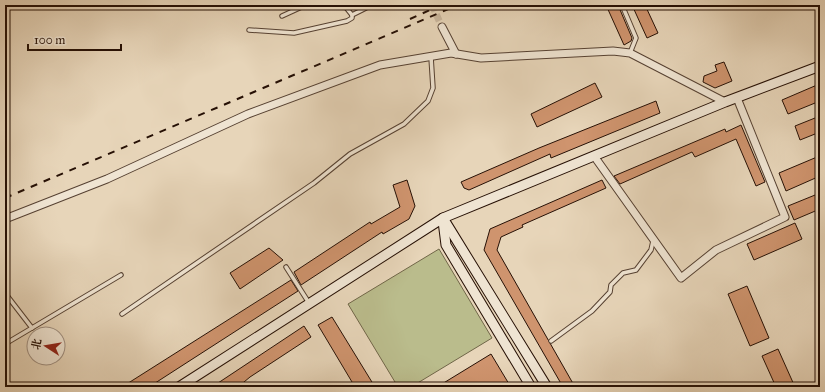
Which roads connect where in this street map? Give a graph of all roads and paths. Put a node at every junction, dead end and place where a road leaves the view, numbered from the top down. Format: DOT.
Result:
graph roads {
  1 [pos="306,5"];
  2 [pos="344,5"];
  3 [pos="364,5"];
  4 [pos="622,5"];
  5 [pos="352,15"];
  6 [pos="282,16"];
  7 [pos="442,27"];
  8 [pos="250,30"];
  9 [pos="630,53"];
  10 [pos="456,54"];
  11 [pos="431,56"];
  12 [pos="819,70"];
  13 [pos="737,98"];
  14 [pos="725,102"];
  15 [pos="594,156"];
  16 [pos="443,218"];
  17 [pos="5,219"];
  18 [pos="653,240"];
  19 [pos="286,268"];
  20 [pos="121,275"];
  21 [pos="5,293"];
  22 [pos="310,304"];
  23 [pos="122,314"];
  24 [pos="30,326"];
  25 [pos="35,326"];
  26 [pos="26,332"];
  27 [pos="551,341"];
  28 [pos="5,344"];
  29 [pos="179,387"];
  30 [pos="531,387"];
  31 [pos="547,387"];
  1 -- 6 [label="lane"];
  2 -- 5 [label="lane"];
  3 -- 5 [label="lane"];
  4 -- 9 [label="lane"];
  5 -- 8 [label="lane"];
  7 -- 10 [label="street"];
  9 -- 10 [label="street"];
  9 -- 14 [label="street"];
  10 -- 11 [label="street"];
  11 -- 17 [label="street"];
  11 -- 23 [label="lane"];
  12 -- 13 [label="main road"];
  13 -- 14 [label="main road"];
  13 -- 18 [label="street"];
  14 -- 15 [label="main road"];
  15 -- 16 [label="main road"];
  15 -- 18 [label="street"];
  16 -- 22 [label="main road"];
  16 -- 30 [label="main road"];
  16 -- 31 [label="main road"];
  18 -- 27 [label="lane"];
  19 -- 22 [label="lane"];
  20 -- 25 [label="lane"];
  21 -- 24 [label="lane"];
  22 -- 29 [label="main road"];
  26 -- 28 [label="lane"];
}
